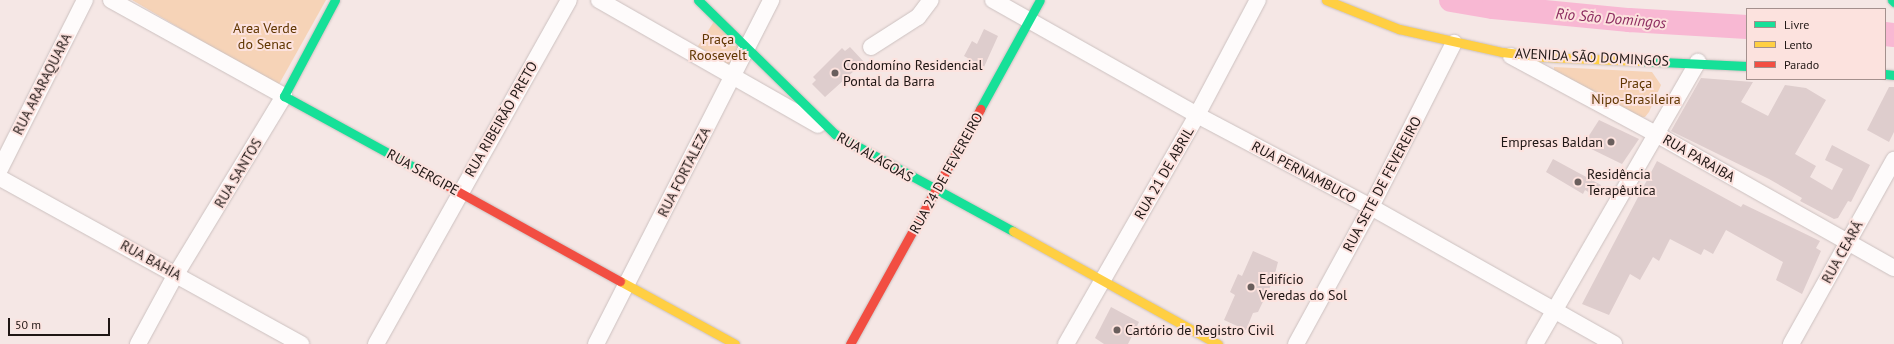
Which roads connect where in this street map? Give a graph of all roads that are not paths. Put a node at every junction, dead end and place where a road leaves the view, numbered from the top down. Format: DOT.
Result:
graph roads {
  1 [pos="85,0"];
  2 [pos="110,0"];
  3 [pos="335,0"];
  4 [pos="569,0"];
  5 [pos="598,0"];
  6 [pos="698,0"];
  7 [pos="771,0"];
  8 [pos="931,0"];
  9 [pos="993,0"];
  10 [pos="1040,0"];
  11 [pos="1258,0"];
  12 [pos="1326,0"];
  13 [pos="1030,19"];
  14 [pos="1454,43"];
  15 [pos="871,47"];
  16 [pos="748,49"];
  17 [pos="1502,52"];
  18 [pos="1698,62"];
  19 [pos="1746,66"];
  20 [pos="733,78"];
  21 [pos="284,96"];
  22 [pos="1197,115"];
  23 [pos="835,134"];
  24 [pos="1656,134"];
  25 [pos="1894,160"];
  26 [pos="0,169"];
  27 [pos="0,178"];
  28 [pos="459,192"];
  29 [pos="936,192"];
  30 [pos="1371,207"];
  31 [pos="1847,242"];
  32 [pos="1894,268"];
  33 [pos="176,274"];
  34 [pos="1102,281"];
  35 [pos="626,284"];
  36 [pos="1554,310"];
  37 [pos="138,344"];
  38 [pos="301,344"];
  39 [pos="376,344"];
  40 [pos="596,344"];
  41 [pos="735,344"];
  42 [pos="850,344"];
  43 [pos="1066,344"];
  44 [pos="1218,344"];
  45 [pos="1296,344"];
  46 [pos="1535,344"];
  47 [pos="1614,344"];
  48 [pos="1791,344"];
  1 -- 26 [label="street, RUA ARARAQUARA"];
  2 -- 21 [label="street, RUA SERGIPE"];
  3 -- 21 [label="street, RUA SANTOS"];
  4 -- 28 [label="street, RUA RIBEIRÃO PRETO"];
  5 -- 20 [label="street, RUA ALAGOAS"];
  6 -- 16 [label="street"];
  7 -- 16 [label="street, RUA FORTALEZA"];
  8 -- 15 [label="street"];
  9 -- 13 [label="street, RUA PERNAMBUCO"];
  10 -- 13 [label="street, RUA 24 DE FEVEREIRO"];
  11 -- 22 [label="street, RUA 21 DE ABRIL"];
  12 -- 14 [label="street, AVENIDA SÃO DOMINGOS"];
  13 -- 22 [label="street, RUA PERNAMBUCO"];
  13 -- 29 [label="street, RUA 24 DE FEVEREIRO"];
  14 -- 17 [label="street, AVENIDA SÃO DOMINGOS"];
  14 -- 30 [label="street, RUA SETE DE FEVEREIRO"];
  16 -- 20 [label="street, RUA FORTALEZA"];
  16 -- 23 [label="street"];
  17 -- 18 [label="street, AVENIDA SÃO DOMINGOS"];
  17 -- 24 [label="street, RUA PARAIBA"];
  18 -- 19 [label="street, AVENIDA SÃO DOMINGOS"];
  18 -- 24 [label="street"];
  20 -- 23 [label="street, RUA ALAGOAS"];
  20 -- 35 [label="street, RUA FORTALEZA"];
  21 -- 28 [label="street, RUA SERGIPE"];
  21 -- 33 [label="street, RUA SANTOS"];
  22 -- 30 [label="street, RUA PERNAMBUCO"];
  22 -- 34 [label="street, RUA 21 DE ABRIL"];
  23 -- 29 [label="street, RUA ALAGOAS"];
  24 -- 31 [label="street, RUA PARAIBA"];
  24 -- 36 [label="street"];
  25 -- 31 [label="street, RUA CEARÁ"];
  27 -- 33 [label="street, RUA BAHIA"];
  28 -- 35 [label="street, RUA SERGIPE"];
  28 -- 39 [label="street, RUA RIBEIRÃO PRETO"];
  29 -- 34 [label="street, RUA ALAGOAS"];
  29 -- 42 [label="street, RUA 24 DE FEVEREIRO"];
  30 -- 36 [label="street, RUA PERNAMBUCO"];
  30 -- 45 [label="street, RUA SETE DE FEVEREIRO"];
  31 -- 32 [label="street, RUA PARAIBA"];
  31 -- 48 [label="street, RUA CEARÁ"];
  33 -- 37 [label="street, RUA SANTOS"];
  33 -- 38 [label="street, RUA BAHIA"];
  34 -- 43 [label="street, RUA 21 DE ABRIL"];
  34 -- 44 [label="street, RUA ALAGOAS"];
  35 -- 40 [label="street, RUA FORTALEZA"];
  35 -- 41 [label="street, RUA SERGIPE"];
  36 -- 46 [label="street"];
  36 -- 47 [label="street, RUA PERNAMBUCO"];
}
